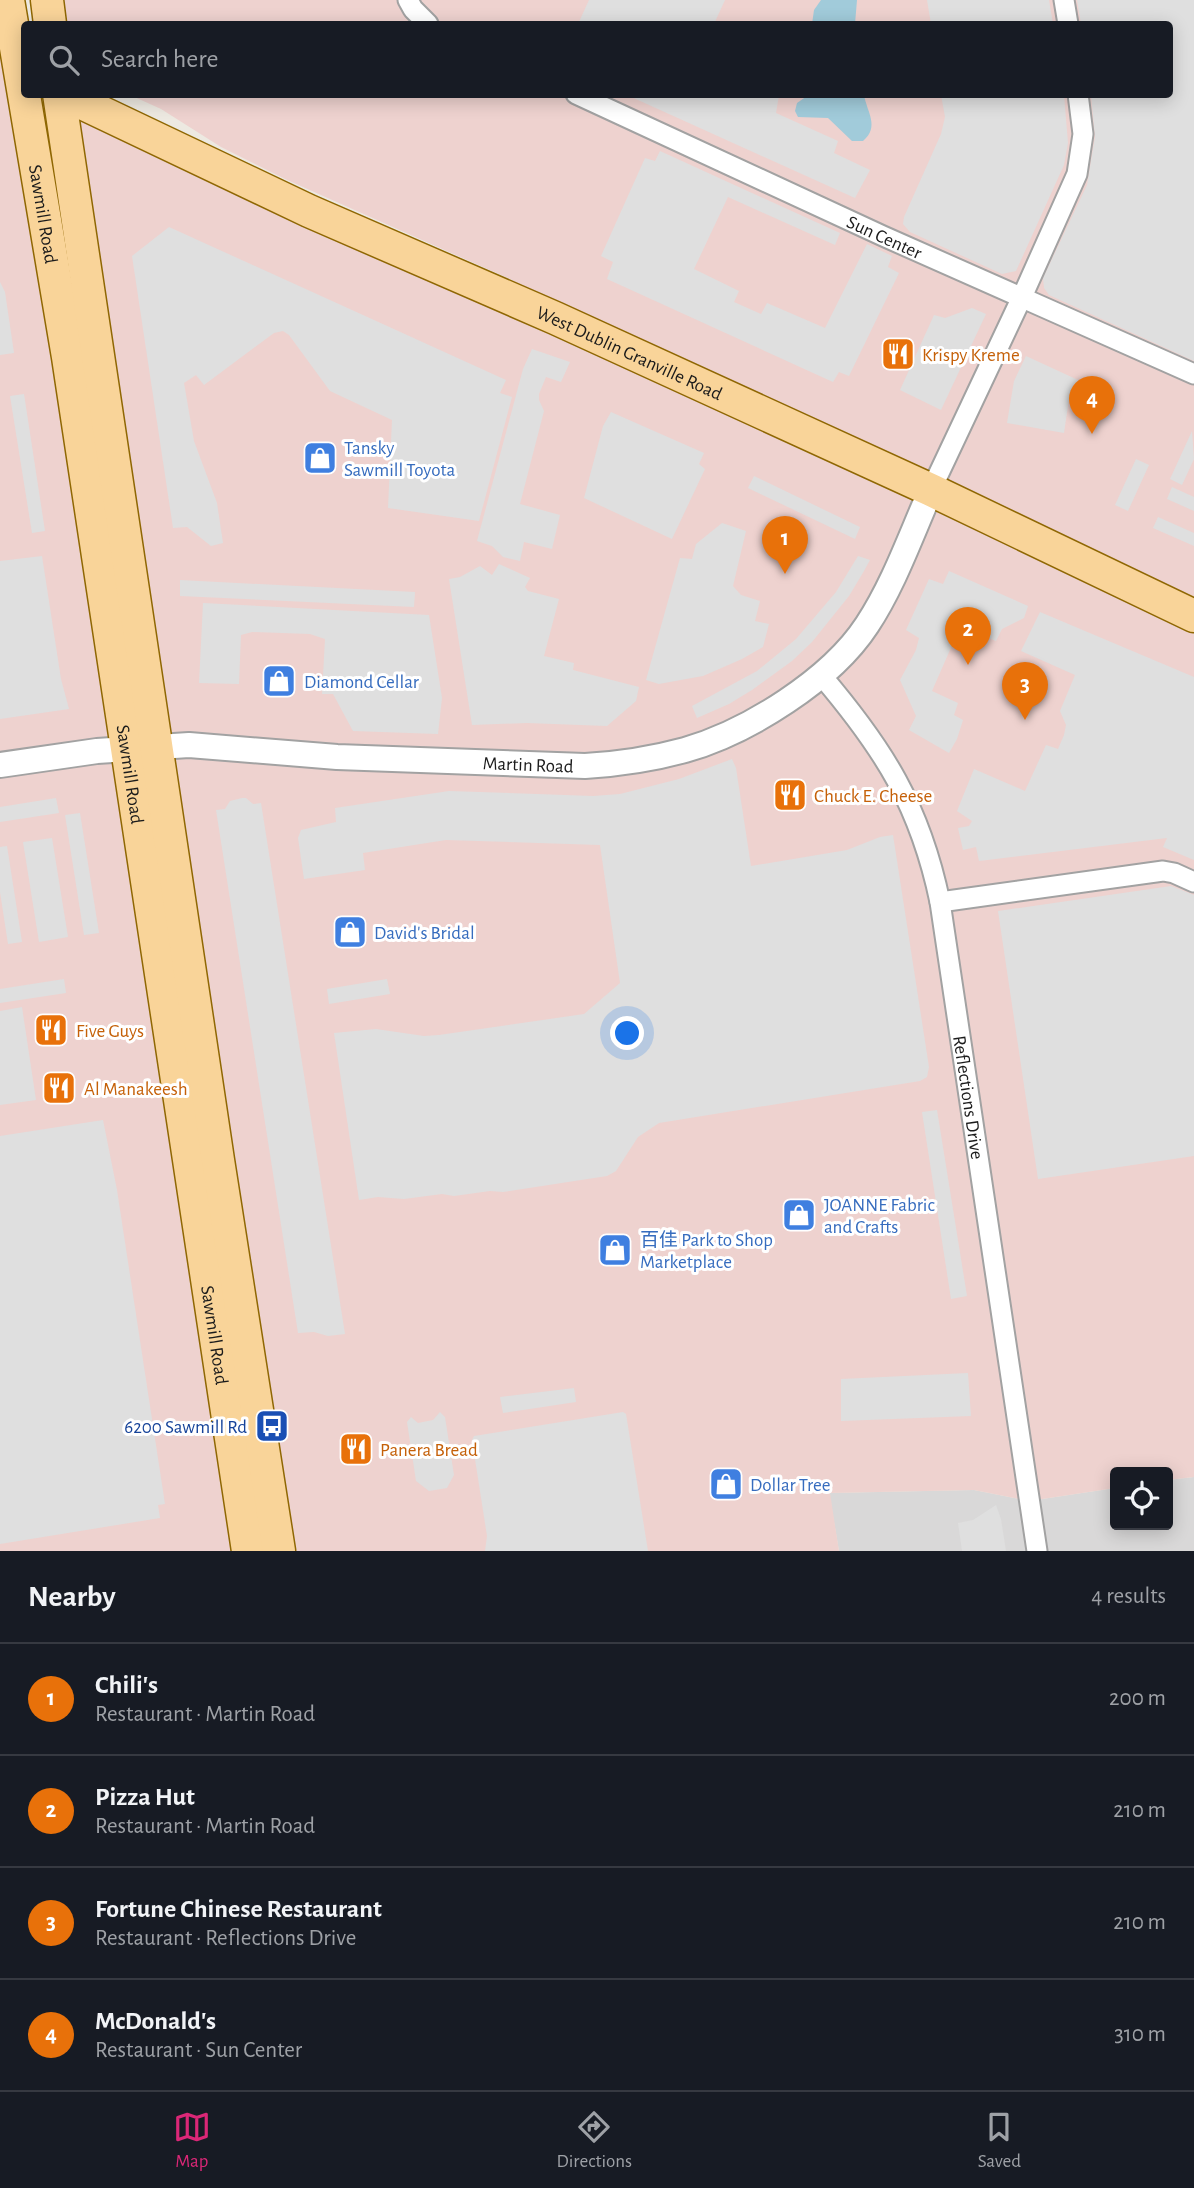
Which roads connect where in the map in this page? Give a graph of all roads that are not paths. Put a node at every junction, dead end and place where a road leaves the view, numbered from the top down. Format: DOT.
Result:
graph roads {
  1 [pos="8,0"];
  2 [pos="47,0"];
  3 [pos="408,0"];
  4 [pos="1064,0"];
  5 [pos="50,21"];
  6 [pos="425,21"];
  7 [pos="1068,21"];
  8 [pos="15,75"];
  9 [pos="61,98"];
  10 [pos="70,98"];
  11 [pos="585,98"];
  12 [pos="1078,98"];
  13 [pos="1022,297"];
  14 [pos="1194,374"];
  15 [pos="930,490"];
  16 [pos="1194,616"];
  17 [pos="821,675"];
  18 [pos="141,748"];
  19 [pos="0,765"];
  20 [pos="1194,882"];
  21 [pos="940,902"];
  22 [pos="248,1551"];
  23 [pos="279,1551"];
  24 [pos="1037,1551"];
  1 -- 8 [label="main road, Sawmill Road"];
  2 -- 5 [label="main road"];
  3 -- 6 [label="street"];
  4 -- 7 [label="street"];
  8 -- 18 [label="main road, Sawmill Road"];
  9 -- 18 [label="main road, Sawmill Road"];
  10 -- 15 [label="main road, West Dublin Granville Road"];
  11 -- 13 [label="street, Sun Center"];
  12 -- 13 [label="street"];
  13 -- 14 [label="street, Sun Center"];
  13 -- 15 [label="street"];
  15 -- 16 [label="main road, West Dublin Granville Road"];
  15 -- 17 [label="street, Martin Road"];
  17 -- 18 [label="street, Martin Road"];
  17 -- 21 [label="street, Reflections Drive"];
  18 -- 19 [label="street, Martin Road"];
  18 -- 22 [label="main road, Sawmill Road"];
  18 -- 23 [label="main road, Sawmill Road"];
  20 -- 21 [label="street"];
  21 -- 24 [label="street, Reflections Drive"];
}
